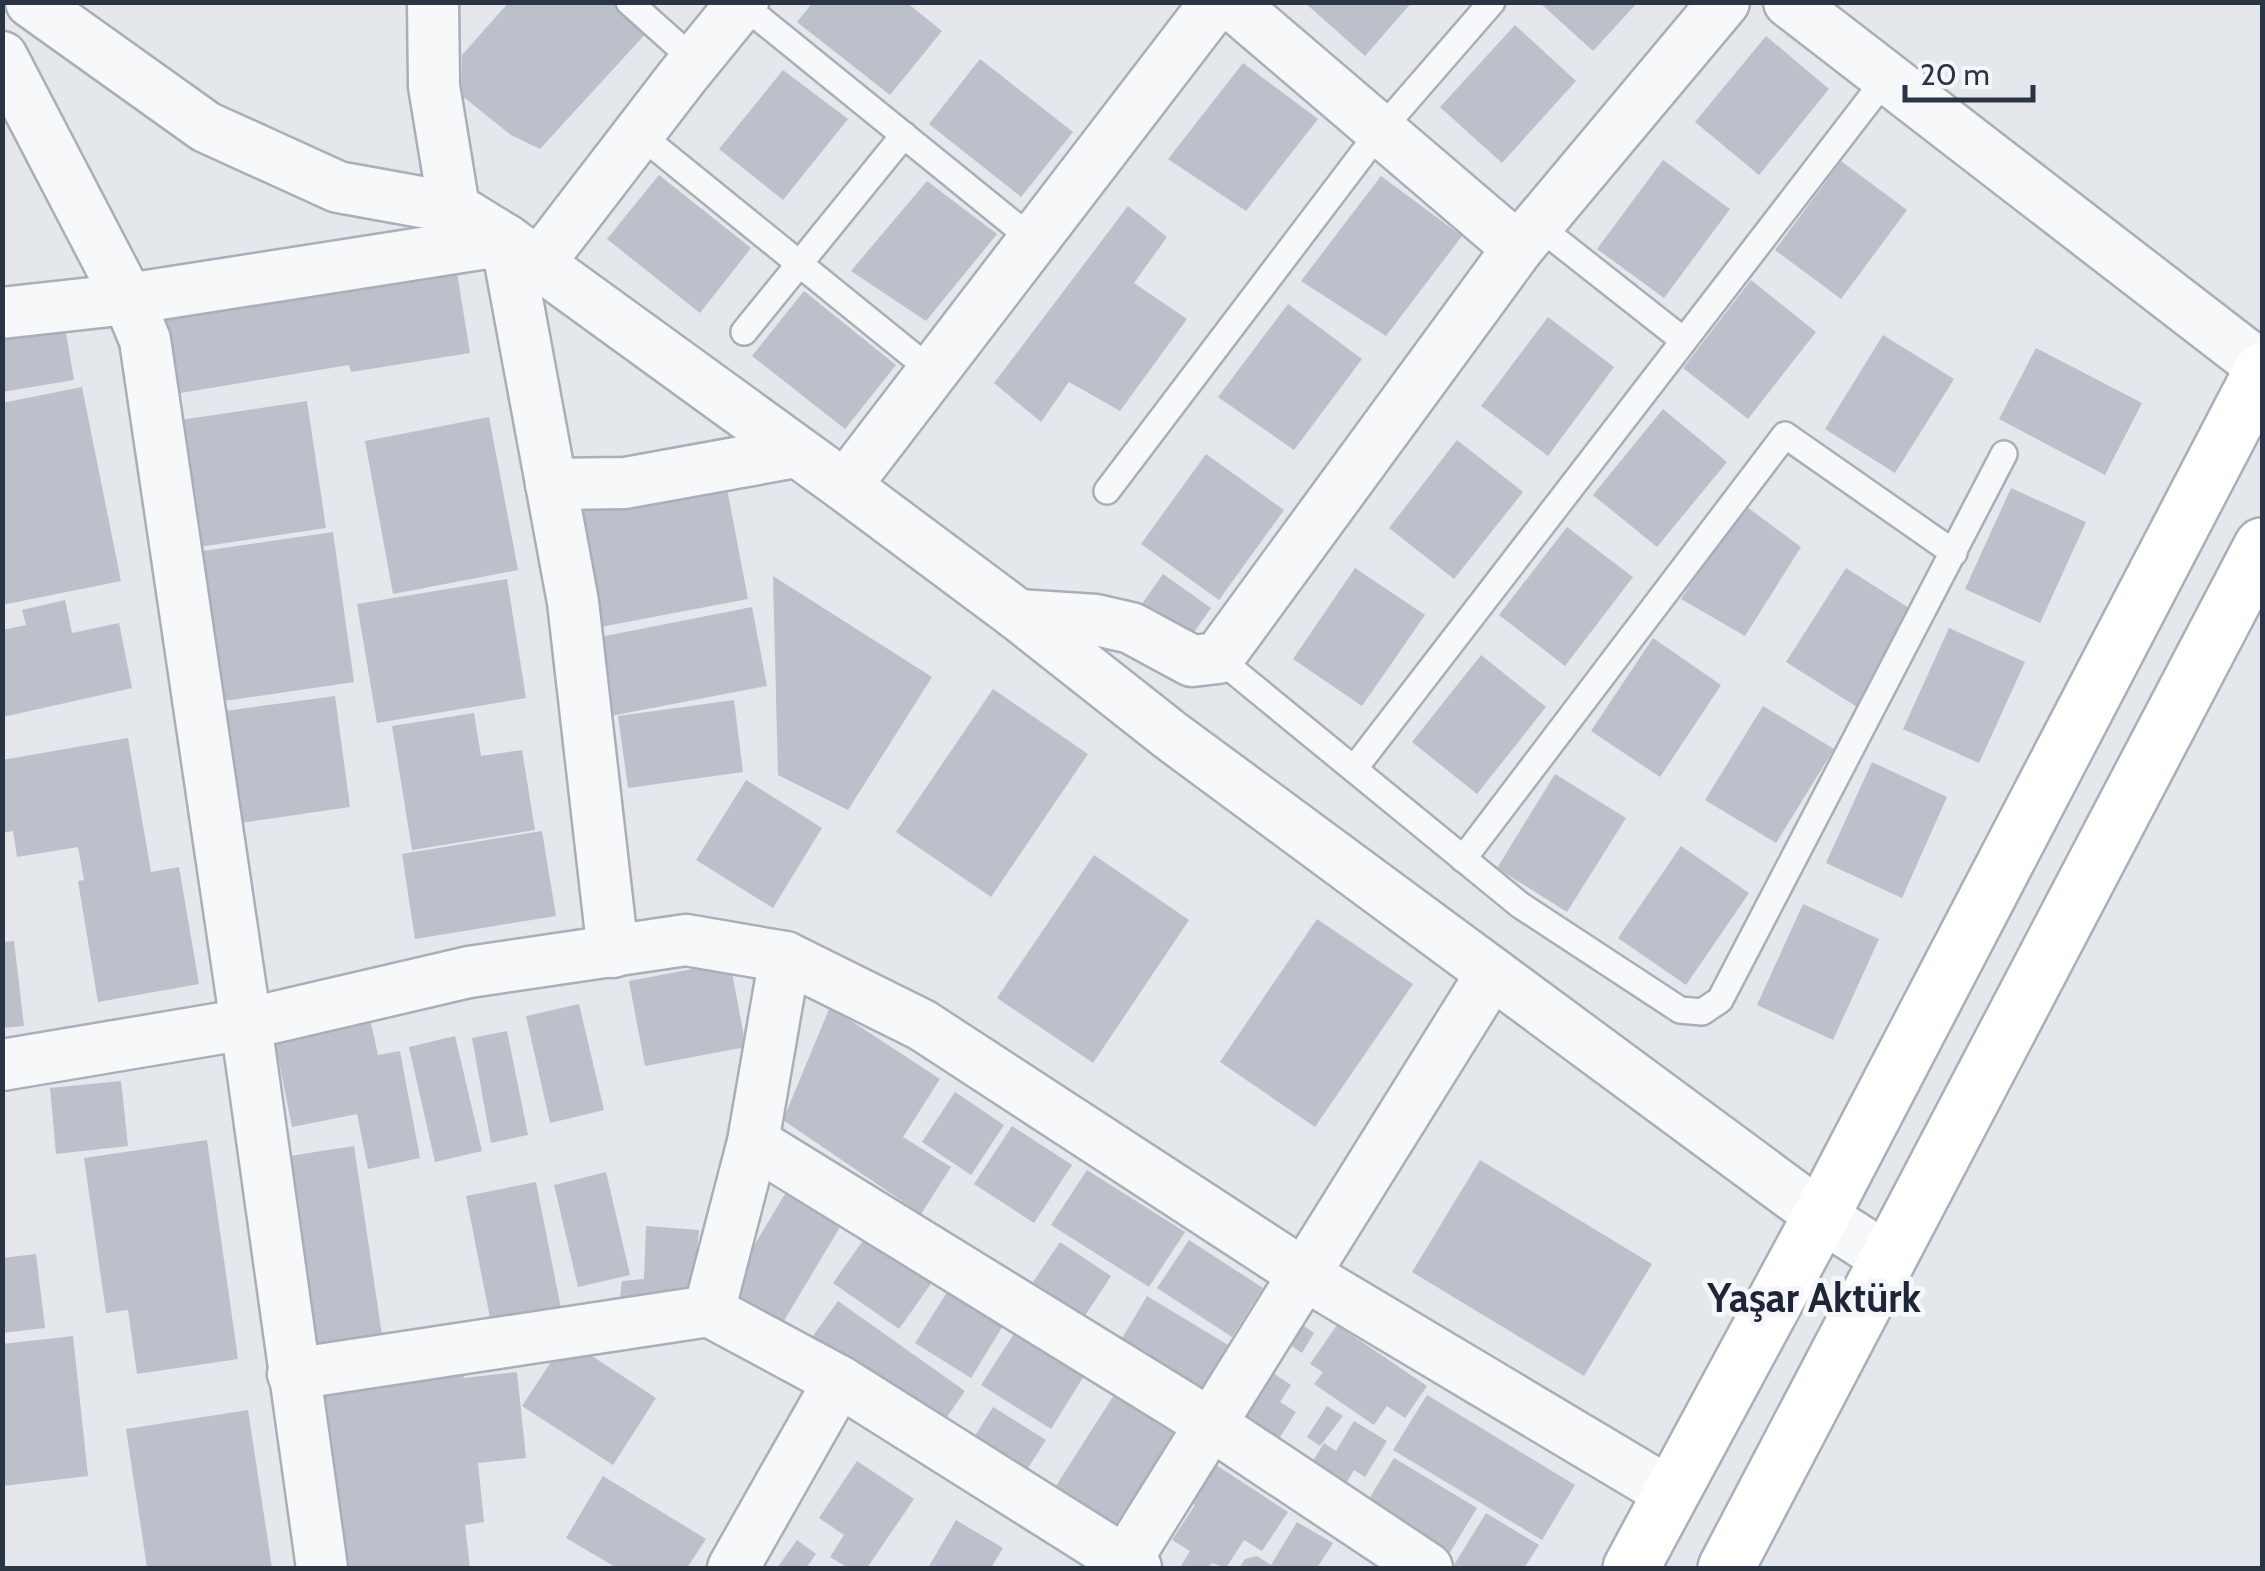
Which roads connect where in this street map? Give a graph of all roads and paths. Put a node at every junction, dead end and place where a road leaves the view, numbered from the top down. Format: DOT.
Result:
graph roads {
  1 [pos="30,2"];
  2 [pos="433,2"];
  3 [pos="628,2"];
  4 [pos="1216,2"];
  5 [pos="1230,2"];
  6 [pos="1724,2"];
  7 [pos="1789,2"];
  8 [pos="743,3"];
  9 [pos="1483,6"];
  10 [pos="2,57"];
  11 [pos="695,61"];
  12 [pos="1886,77"];
  13 [pos="1380,131"];
  14 [pos="638,133"];
  15 [pos="904,134"];
  16 [pos="454,208"];
  17 [pos="1527,236"];
  18 [pos="1034,240"];
  19 [pos="522,251"];
  20 [pos="800,264"];
  21 [pos="128,299"];
  22 [pos="2,312"];
  23 [pos="744,332"];
  24 [pos="1683,340"];
  25 [pos="2262,369"];
  26 [pos="933,372"];
  27 [pos="796,452"];
  28 [pos="2004,454"];
  29 [pos="551,484"];
  30 [pos="845,486"];
  31 [pos="1107,491"];
  32 [pos="2262,546"];
  33 [pos="1954,553"];
  34 [pos="1018,614"];
  35 [pos="1218,658"];
  36 [pos="1354,769"];
  37 [pos="1464,859"];
  38 [pos="614,952"];
  39 [pos="785,958"];
  40 [pos="1492,973"];
  41 [pos="246,1024"];
  42 [pos="2,1064"];
  43 [pos="753,1142"];
  44 [pos="1820,1216"];
  45 [pos="1888,1259"];
  46 [pos="1305,1275"];
  47 [pos="709,1311"];
  48 [pos="293,1374"];
  49 [pos="839,1381"];
  50 [pos="1212,1425"];
  51 [pos="1670,1493"];
  52 [pos="1127,1566"];
  53 [pos="322,1568"];
  54 [pos="733,1568"];
  55 [pos="1428,1568"];
  56 [pos="1632,1568"];
  57 [pos="1726,1568"];
  1 -- 16 [label="street"];
  2 -- 16 [label="street"];
  3 -- 11 [label="lane"];
  4 -- 18 [label="street"];
  5 -- 13 [label="street"];
  6 -- 17 [label="street"];
  7 -- 12 [label="street"];
  8 -- 11 [label="street"];
  8 -- 15 [label="lane"];
  9 -- 13 [label="lane"];
  10 -- 21 [label="street"];
  11 -- 14 [label="street"];
  12 -- 24 [label="lane"];
  12 -- 25 [label="street"];
  13 -- 17 [label="street"];
  13 -- 31 [label="lane"];
  14 -- 19 [label="street"];
  14 -- 20 [label="lane"];
  15 -- 18 [label="lane"];
  15 -- 20 [label="lane"];
  16 -- 19 [label="street"];
  17 -- 24 [label="lane"];
  17 -- 35 [label="street"];
  18 -- 26 [label="street"];
  19 -- 21 [label="street"];
  19 -- 27 [label="street"];
  19 -- 29 [label="street"];
  20 -- 23 [label="lane"];
  20 -- 26 [label="lane"];
  21 -- 22 [label="street"];
  21 -- 41 [label="street"];
  24 -- 36 [label="lane"];
  25 -- 44 [label="street"];
  26 -- 30 [label="street"];
  27 -- 29 [label="street"];
  27 -- 30 [label="street"];
  28 -- 33 [label="lane"];
  29 -- 38 [label="street"];
  30 -- 34 [label="street"];
  32 -- 45 [label="street"];
  33 -- 37 [label="lane"];
  33 -- 37 [label="lane"];
  34 -- 35 [label="street"];
  34 -- 40 [label="street"];
  35 -- 36 [label="lane"];
  36 -- 37 [label="lane"];
  38 -- 39 [label="street"];
  38 -- 41 [label="street"];
  39 -- 43 [label="street"];
  39 -- 46 [label="street"];
  40 -- 44 [label="street"];
  40 -- 46 [label="street"];
  41 -- 42 [label="street"];
  41 -- 48 [label="street"];
  43 -- 47 [label="street"];
  43 -- 50 [label="street"];
  44 -- 45 [label="street"];
  44 -- 51 [label="street"];
  45 -- 57 [label="street"];
  46 -- 50 [label="street"];
  46 -- 51 [label="street"];
  47 -- 48 [label="street"];
  47 -- 49 [label="street"];
  48 -- 53 [label="street"];
  49 -- 52 [label="street"];
  49 -- 54 [label="street"];
  50 -- 52 [label="street"];
  50 -- 55 [label="street"];
  51 -- 56 [label="street"];
}
